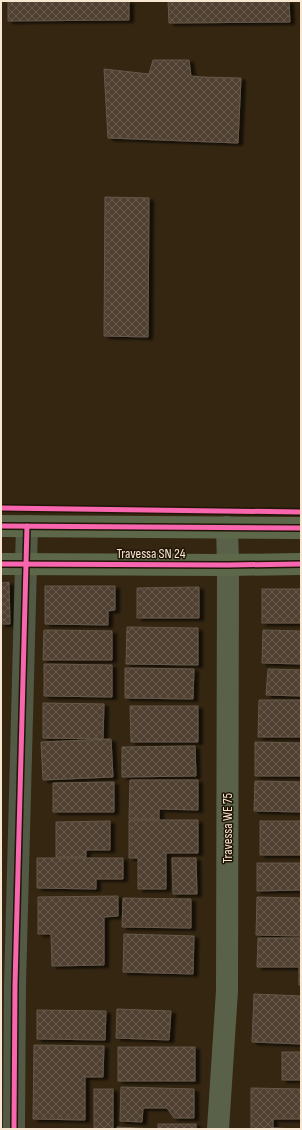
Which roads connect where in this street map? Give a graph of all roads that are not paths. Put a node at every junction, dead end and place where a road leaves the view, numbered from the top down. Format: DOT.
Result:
graph roads {
  1 [pos="1,526"];
  2 [pos="27,526"];
  3 [pos="226,527"];
  4 [pos="301,528"];
  5 [pos="1,564"];
  6 [pos="301,564"];
  7 [pos="25,565"];
  8 [pos="228,565"];
  9 [pos="14,1129"];
  10 [pos="218,1129"];
  1 -- 2 [label="main road, Travessa SN 24"];
  2 -- 3 [label="main road, Travessa SN 24"];
  2 -- 7 [label="street"];
  3 -- 4 [label="main road, Travessa SN 24"];
  3 -- 8 [label="street, Travessa WE 75"];
  5 -- 7 [label="main road, Travessa SN 24"];
  6 -- 8 [label="main road, Travessa SN 24"];
  7 -- 8 [label="main road, Travessa SN 24"];
  7 -- 9 [label="street"];
  8 -- 10 [label="street, Travessa WE 75"];
}
